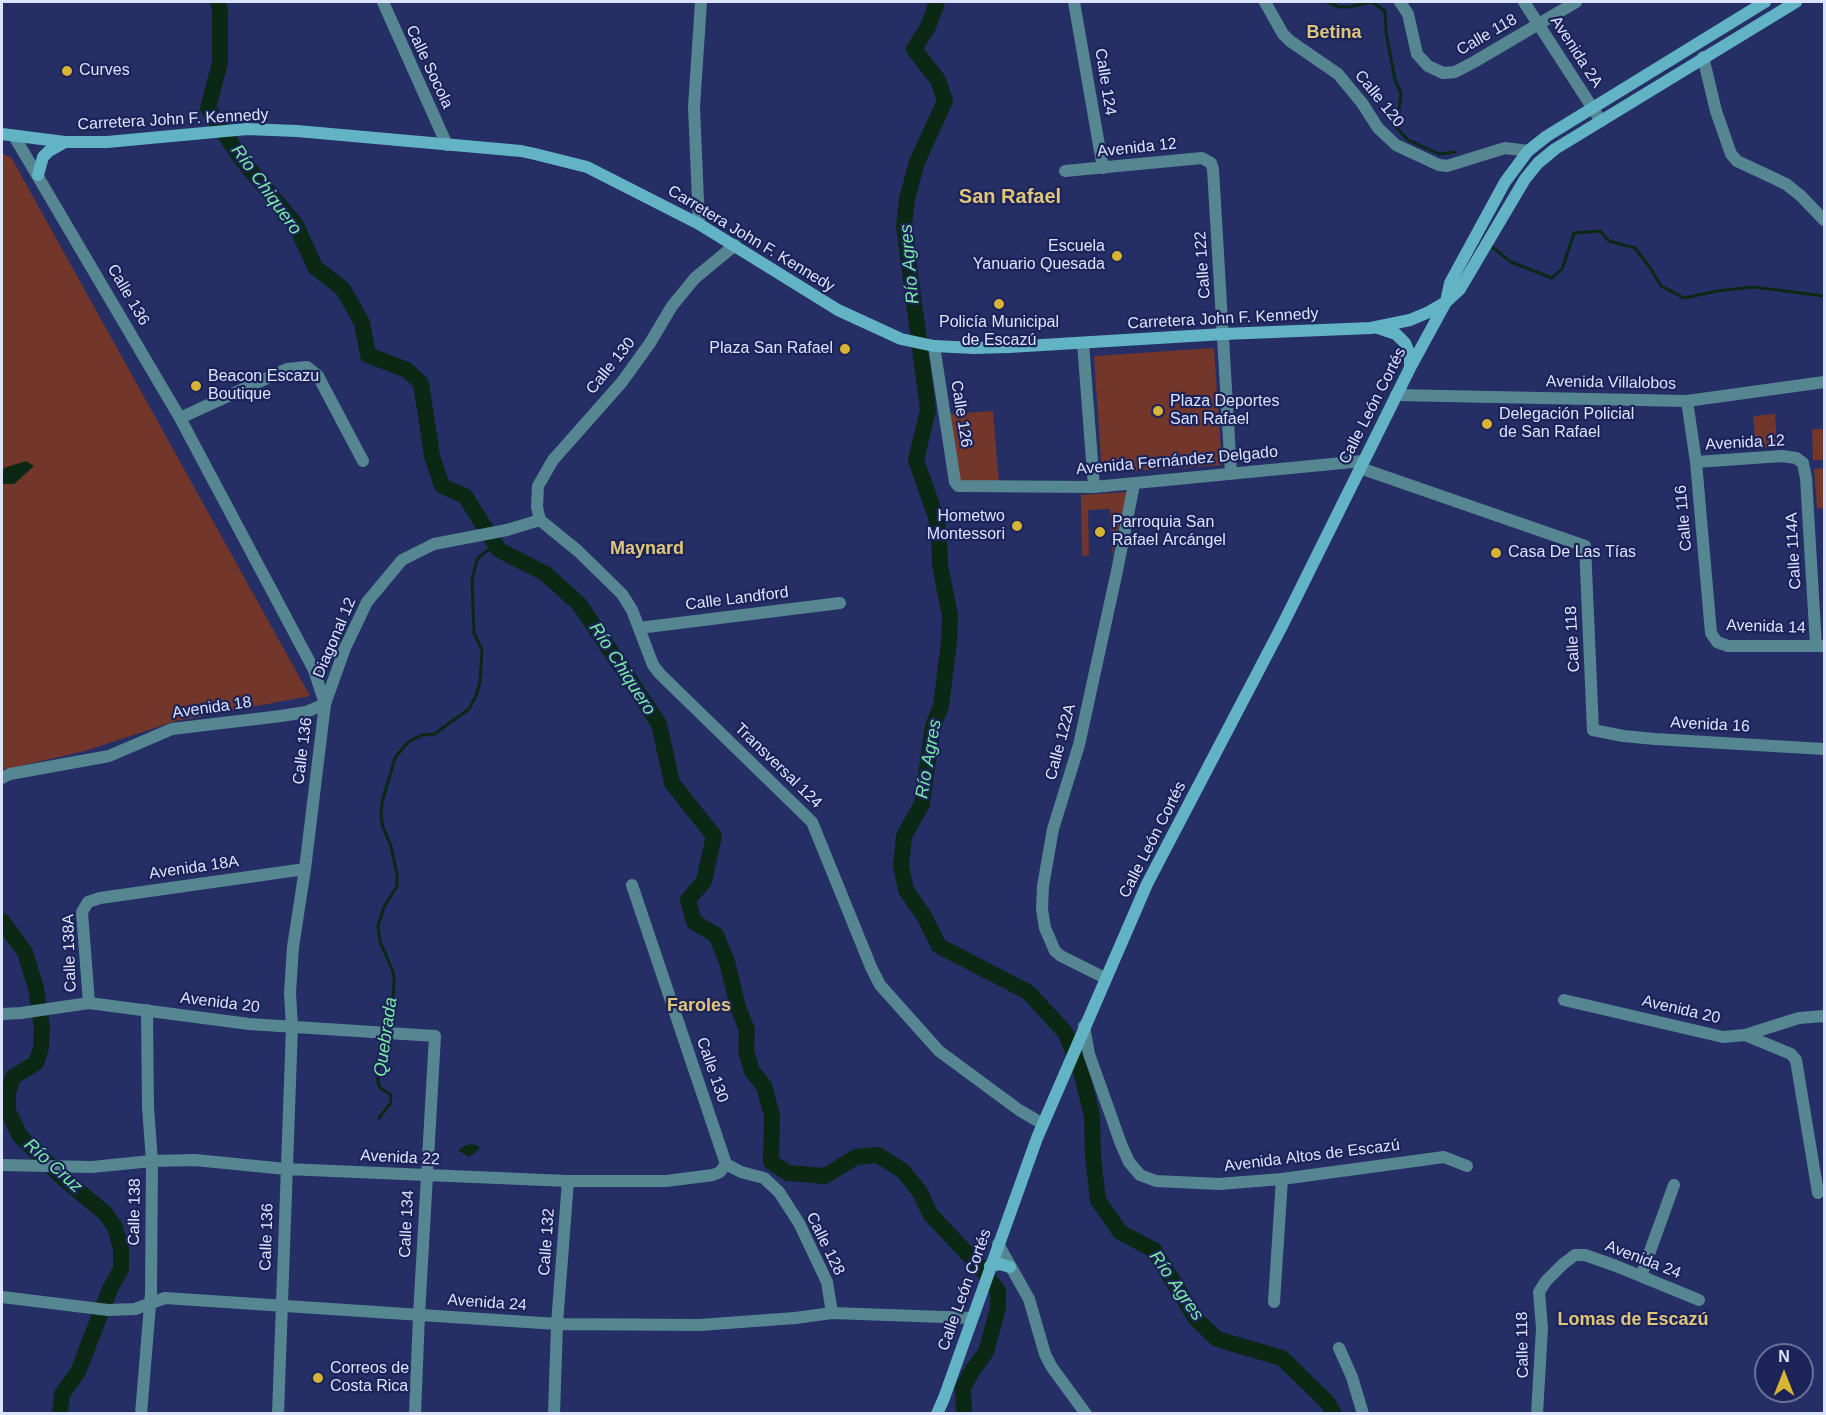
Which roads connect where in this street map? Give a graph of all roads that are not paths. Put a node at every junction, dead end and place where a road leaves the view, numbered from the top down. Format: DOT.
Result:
graph roads {
  1 [pos="382,2"];
  2 [pos="702,2"];
  3 [pos="1074,2"];
  4 [pos="1265,2"];
  5 [pos="1400,2"];
  6 [pos="1524,2"];
  7 [pos="1576,2"];
  8 [pos="1765,2"];
  9 [pos="1796,2"];
  10 [pos="1538,25"];
  11 [pos="1703,57"];
  12 [pos="1593,108"];
  13 [pos="1601,121"];
  14 [pos="8,135"];
  15 [pos="65,142"];
  16 [pos="447,145"];
  17 [pos="1528,151"];
  18 [pos="1211,163"];
  19 [pos="1103,168"];
  20 [pos="1065,171"];
  21 [pos="38,175"];
  22 [pos="1824,220"];
  23 [pos="699,224"];
  24 [pos="735,245"];
  25 [pos="1450,283"];
  26 [pos="1446,302"];
  27 [pos="1410,320"];
  28 [pos="1371,328"];
  29 [pos="1224,334"];
  30 [pos="1083,343"];
  31 [pos="929,345"];
  32 [pos="1410,368"];
  33 [pos="1824,382"];
  34 [pos="1396,395"];
  35 [pos="1687,400"];
  36 [pos="180,418"];
  37 [pos="1796,458"];
  38 [pos="363,461"];
  39 [pos="1696,462"];
  40 [pos="1362,465"];
  41 [pos="1231,473"];
  42 [pos="1134,484"];
  43 [pos="958,486"];
  44 [pos="1094,487"];
  45 [pos="540,520"];
  46 [pos="1585,546"];
  47 [pos="840,603"];
  48 [pos="639,628"];
  49 [pos="1711,633"];
  50 [pos="1820,646"];
  51 [pos="338,668"];
  52 [pos="314,670"];
  53 [pos="325,704"];
  54 [pos="1593,730"];
  55 [pos="1824,748"];
  56 [pos="2,778"];
  57 [pos="305,869"];
  58 [pos="632,885"];
  59 [pos="88,902"];
  60 [pos="1105,978"];
  61 [pos="1564,999"];
  62 [pos="89,1003"];
  63 [pos="147,1010"];
  64 [pos="2,1014"];
  65 [pos="1824,1016"];
  66 [pos="1084,1026"];
  67 [pos="292,1027"];
  68 [pos="1745,1035"];
  69 [pos="435,1036"];
  70 [pos="1043,1124"];
  71 [pos="152,1161"];
  72 [pos="726,1164"];
  73 [pos="2,1165"];
  74 [pos="1467,1166"];
  75 [pos="286,1168"];
  76 [pos="427,1176"];
  77 [pos="1282,1179"];
  78 [pos="568,1181"];
  79 [pos="1674,1185"];
  80 [pos="1818,1193"];
  81 [pos="998,1244"];
  82 [pos="1575,1255"];
  83 [pos="989,1267"];
  84 [pos="1010,1267"];
  85 [pos="1641,1276"];
  86 [pos="2,1297"];
  87 [pos="1699,1300"];
  88 [pos="1274,1302"];
  89 [pos="149,1304"];
  90 [pos="282,1306"];
  91 [pos="832,1313"];
  92 [pos="419,1315"];
  93 [pos="972,1318"];
  94 [pos="557,1324"];
  95 [pos="1339,1348"];
  96 [pos="141,1413"];
  97 [pos="278,1413"];
  98 [pos="415,1413"];
  99 [pos="554,1413"];
  100 [pos="937,1413"];
  101 [pos="1086,1413"];
  102 [pos="1363,1413"];
  103 [pos="1537,1413"];
  1 -- 16 [label="street, Calle Socola"];
  2 -- 23 [label="street"];
  3 -- 19 [label="street, Calle 124"];
  4 -- 17 [label="street, Calle 120"];
  5 -- 10 [label="street, Calle 118"];
  6 -- 10 [label="street, Avenida 2A"];
  7 -- 10 [label="street, Calle 118"];
  8 -- 12 [label="main road, Calle León Cortés"];
  9 -- 11 [label="main road, Calle León Cortés"];
  10 -- 12 [label="street, Avenida 2A"];
  11 -- 13 [label="main road, Calle León Cortés"];
  11 -- 22 [label="street"];
  12 -- 13 [label="street, Avenida 2A"];
  12 -- 17 [label="main road, Calle León Cortés"];
  13 -- 26 [label="main road, Calle León Cortés"];
  14 -- 15 [label="main road, Carretera John F. Kennedy"];
  14 -- 21 [label="street, Calle 136"];
  15 -- 16 [label="main road, Carretera John F. Kennedy"];
  15 -- 21 [label="main road"];
  16 -- 23 [label="main road, Carretera John F. Kennedy"];
  17 -- 25 [label="main road, Calle León Cortés"];
  18 -- 19 [label="street, Avenida 12"];
  18 -- 29 [label="street, Calle 122"];
  19 -- 20 [label="street, Avenida 12"];
  21 -- 36 [label="street, Calle 136"];
  23 -- 24 [label="main road, Carretera John F. Kennedy"];
  24 -- 31 [label="main road, Carretera John F. Kennedy"];
  24 -- 45 [label="street, Calle 130"];
  25 -- 26 [label="main road, Calle León Cortés"];
  25 -- 27 [label="main road"];
  26 -- 27 [label="main road, Carretera John F. Kennedy"];
  26 -- 32 [label="main road, Calle León Cortés"];
  27 -- 28 [label="main road, Carretera John F. Kennedy"];
  28 -- 29 [label="main road, Carretera John F. Kennedy"];
  28 -- 32 [label="main road"];
  29 -- 30 [label="main road, Carretera John F. Kennedy"];
  29 -- 41 [label="street, Calle 122"];
  30 -- 31 [label="main road, Carretera John F. Kennedy"];
  30 -- 44 [label="street"];
  31 -- 43 [label="street, Calle 126"];
  32 -- 34 [label="main road, Calle León Cortés"];
  33 -- 35 [label="street, Avenida Villalobos"];
  34 -- 35 [label="street, Avenida Villalobos"];
  34 -- 40 [label="main road, Calle León Cortés"];
  35 -- 39 [label="street, Calle 116"];
  36 -- 38 [label="street"];
  36 -- 52 [label="street, Calle 136"];
  37 -- 39 [label="street, Avenida 12"];
  37 -- 50 [label="street, Calle 114A"];
  39 -- 49 [label="street, Calle 116"];
  40 -- 41 [label="street, Avenida Fernández Delgado"];
  40 -- 46 [label="street, Avenida Fernández Delgado"];
  40 -- 60 [label="main road, Calle León Cortés"];
  41 -- 42 [label="street, Avenida Fernández Delgado"];
  42 -- 44 [label="street, Avenida Fernández Delgado"];
  42 -- 60 [label="street, Calle 122A"];
  43 -- 44 [label="street, Avenida Fernández Delgado"];
  45 -- 48 [label="street, Transversal 124"];
  45 -- 51 [label="street, Diagonal 12"];
  46 -- 54 [label="street, Calle 118"];
  47 -- 48 [label="street, Calle Landford"];
  48 -- 70 [label="street, Transversal 124"];
  49 -- 50 [label="street, Avenida 14"];
  51 -- 52 [label="street"];
  51 -- 53 [label="street, Diagonal 12"];
  52 -- 53 [label="street, Calle 136"];
  53 -- 56 [label="street, Avenida 18"];
  53 -- 57 [label="street, Calle 136"];
  54 -- 55 [label="street, Avenida 16"];
  57 -- 59 [label="street, Avenida 18A"];
  57 -- 67 [label="street, Calle 136"];
  58 -- 72 [label="street, Calle 130"];
  59 -- 62 [label="street, Calle 138A"];
  60 -- 66 [label="main road, Calle León Cortés"];
  61 -- 68 [label="street, Avenida 20"];
  62 -- 63 [label="street, Avenida 20"];
  62 -- 64 [label="street, Avenida 20"];
  63 -- 67 [label="street, Avenida 20"];
  63 -- 71 [label="street, Calle 138"];
  65 -- 68 [label="street, Avenida 20"];
  66 -- 70 [label="main road, Calle León Cortés"];
  66 -- 77 [label="street, Avenida Altos de Escazú"];
  67 -- 69 [label="street, Avenida 20"];
  67 -- 75 [label="street, Calle 136"];
  68 -- 80 [label="street"];
  69 -- 76 [label="street, Calle 134"];
  70 -- 81 [label="main road, Calle León Cortés"];
  71 -- 73 [label="street, Avenida 22"];
  71 -- 75 [label="street, Avenida 22"];
  71 -- 89 [label="street, Calle 138"];
  72 -- 78 [label="street, Avenida 22"];
  72 -- 91 [label="street, Calle 128"];
  74 -- 77 [label="street, Avenida Altos de Escazú"];
  75 -- 76 [label="street, Avenida 22"];
  75 -- 90 [label="street, Calle 136"];
  76 -- 78 [label="street, Avenida 22"];
  76 -- 92 [label="street, Calle 134"];
  77 -- 88 [label="street"];
  78 -- 94 [label="street, Calle 132"];
  79 -- 85 [label="street"];
  81 -- 83 [label="main road, Calle León Cortés"];
  81 -- 84 [label="street"];
  82 -- 85 [label="street, Avenida 24"];
  82 -- 103 [label="street, Calle 118"];
  83 -- 84 [label="main road"];
  83 -- 93 [label="main road, Calle León Cortés"];
  84 -- 101 [label="street"];
  85 -- 87 [label="street, Avenida 24"];
  86 -- 89 [label="street, Avenida 24"];
  89 -- 90 [label="street, Avenida 24"];
  89 -- 96 [label="street, Calle 138"];
  90 -- 92 [label="street, Avenida 24"];
  90 -- 97 [label="street, Calle 136"];
  91 -- 93 [label="street, Avenida 24"];
  91 -- 94 [label="street, Avenida 24"];
  92 -- 94 [label="street, Avenida 24"];
  92 -- 98 [label="street, Calle 134"];
  93 -- 100 [label="main road, Calle León Cortés"];
  94 -- 99 [label="street, Calle 132"];
  95 -- 102 [label="street"];
}
